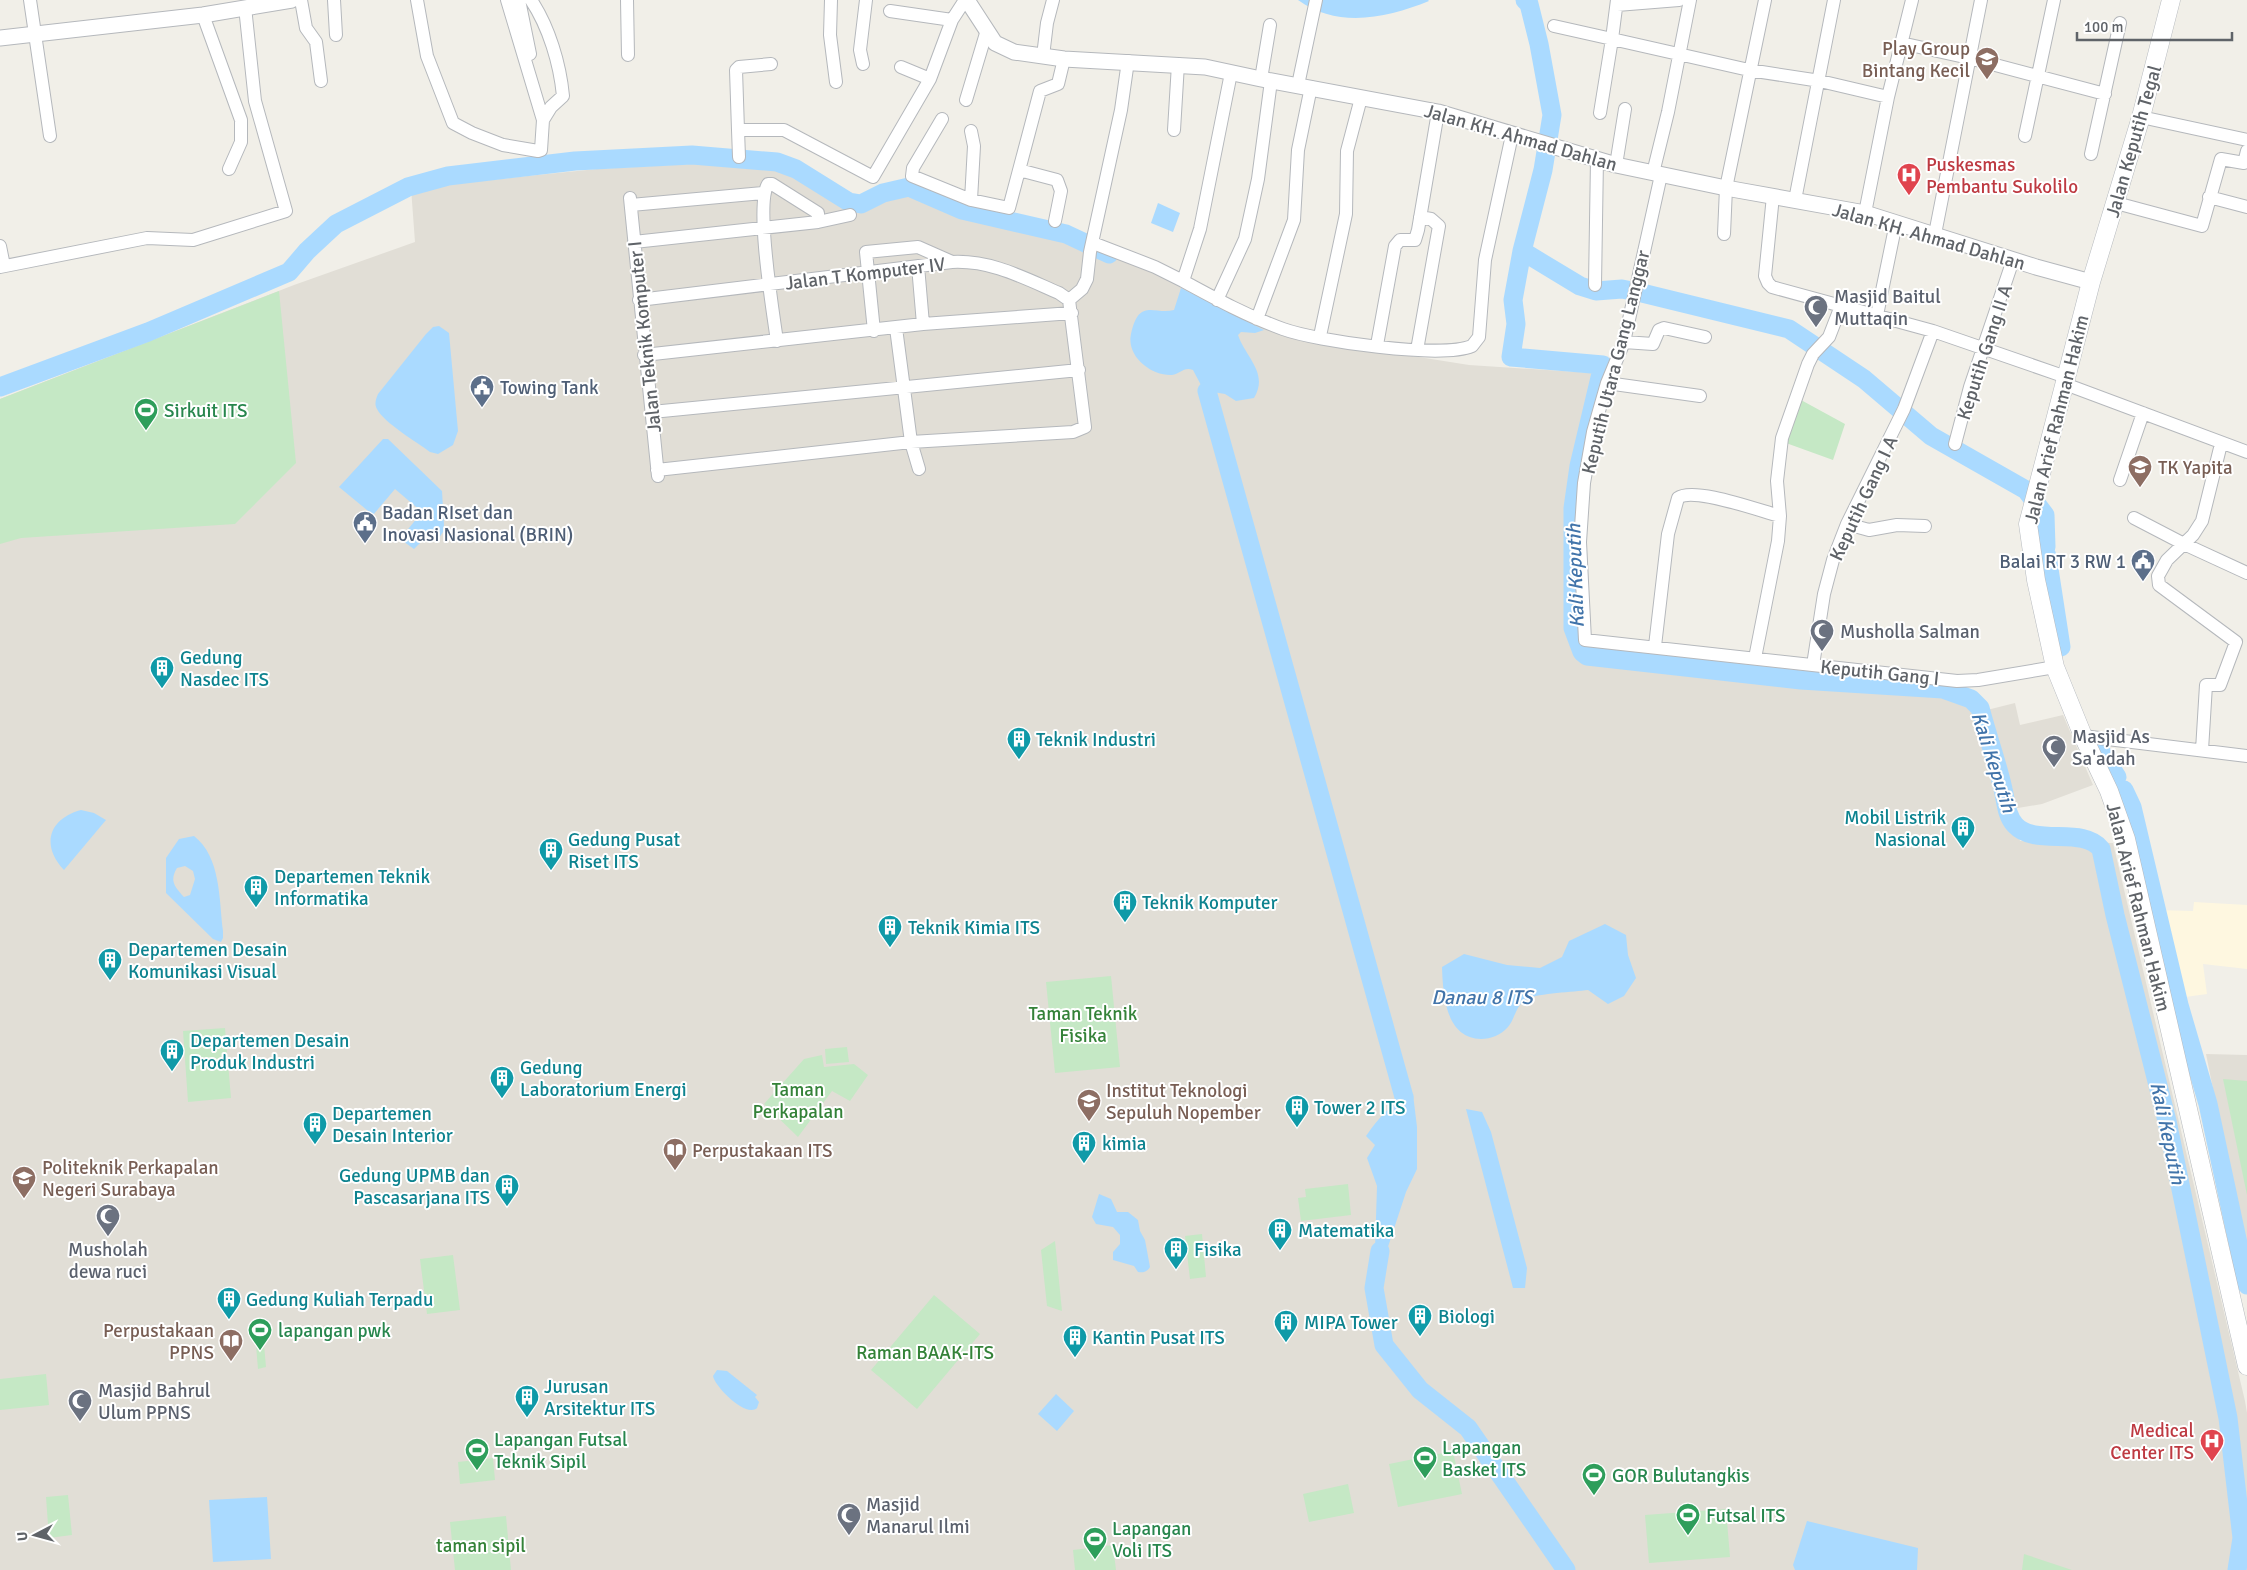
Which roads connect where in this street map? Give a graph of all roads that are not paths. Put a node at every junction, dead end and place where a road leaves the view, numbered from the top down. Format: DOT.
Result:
graph roads {
  1 [pos="30,0"];
  2 [pos="292,0"];
  3 [pos="301,0"];
  4 [pos="334,0"];
  5 [pos="417,0"];
  6 [pos="507,0"];
  7 [pos="519,0"];
  8 [pos="627,0"];
  9 [pos="831,0"];
  10 [pos="866,0"];
  11 [pos="966,0"];
  12 [pos="1053,0"];
  13 [pos="1316,0"];
  14 [pos="1679,0"];
  15 [pos="1690,0"];
  16 [pos="1765,0"];
  17 [pos="1834,0"];
  18 [pos="1912,0"];
  19 [pos="1981,0"];
  20 [pos="2054,0"];
  21 [pos="2171,0"];
  22 [pos="1617,2"];
  23 [pos="534,4"];
  24 [pos="245,7"];
  25 [pos="890,11"];
  26 [pos="524,14"];
  27 [pos="202,15"];
  28 [pos="952,20"];
  29 [pos="2120,23"];
  30 [pos="1270,25"];
  31 [pos="1554,26"];
  32 [pos="986,30"];
  33 [pos="34,34"];
  34 [pos="336,35"];
  35 [pos="0,38"];
  36 [pos="1612,39"];
  37 [pos="1901,43"];
  38 [pos="1680,54"];
  39 [pos="628,55"];
  40 [pos="1043,56"];
  41 [pos="1969,58"];
  42 [pos="1064,59"];
  43 [pos="1128,61"];
  44 [pos="771,64"];
  45 [pos="863,64"];
  46 [pos="1178,64"];
  47 [pos="901,67"];
  48 [pos="1750,70"];
  49 [pos="1231,73"];
  50 [pos="2038,76"];
  51 [pos="930,78"];
  52 [pos="1266,80"];
  53 [pos="1820,80"];
  54 [pos="321,81"];
  55 [pos="836,82"];
  56 [pos="1305,86"];
  57 [pos="2105,94"];
  58 [pos="1888,97"];
  59 [pos="1361,98"];
  60 [pos="966,100"];
  61 [pos="551,107"];
  62 [pos="1625,109"];
  63 [pos="1438,112"];
  64 [pos="1600,113"];
  65 [pos="2141,117"];
  66 [pos="942,119"];
  67 [pos="543,120"];
  68 [pos="738,130"];
  69 [pos="1174,130"];
  70 [pos="971,131"];
  71 [pos="1512,135"];
  72 [pos="50,136"];
  73 [pos="2025,136"];
  74 [pos="2247,140"];
  75 [pos="2247,151"];
  76 [pos="2091,154"];
  77 [pos="739,157"];
  78 [pos="1597,159"];
  79 [pos="1616,164"];
  80 [pos="229,169"];
  81 [pos="1019,170"];
  82 [pos="1657,174"];
  83 [pos="1726,188"];
  84 [pos="763,193"];
  85 [pos="1773,196"];
  86 [pos="2209,197"];
  87 [pos="971,200"];
  88 [pos="1795,200"];
  89 [pos="2116,203"];
  90 [pos="2247,207"];
  91 [pos="1865,213"];
  92 [pos="850,215"];
  93 [pos="1420,217"];
  94 [pos="1055,221"];
  95 [pos="818,222"];
  96 [pos="1896,223"];
  97 [pos="764,227"];
  98 [pos="1724,234"];
  99 [pos="1935,234"];
  100 [pos="634,242"];
  101 [pos="0,246"];
  102 [pos="1092,246"];
  103 [pos="2014,260"];
  104 [pos="952,262"];
  105 [pos="918,266"];
  106 [pos="2,267"];
  107 [pos="868,273"];
  108 [pos="1183,281"];
  109 [pos="2091,282"];
  110 [pos="770,285"];
  111 [pos="1595,285"];
  112 [pos="639,300"];
  113 [pos="1069,300"];
  114 [pos="1217,300"];
  115 [pos="1841,306"];
  116 [pos="1072,313"];
  117 [pos="1877,315"];
  118 [pos="1257,319"];
  119 [pos="924,324"];
  120 [pos="896,328"];
  121 [pos="874,331"];
  122 [pos="1933,331"];
  123 [pos="1320,336"];
  124 [pos="1705,337"];
  125 [pos="777,341"];
  126 [pos="1624,342"];
  127 [pos="1377,345"];
  128 [pos="1417,350"];
  129 [pos="1983,350"];
  130 [pos="644,355"];
  131 [pos="1079,370"];
  132 [pos="2066,380"];
  133 [pos="1607,383"];
  134 [pos="904,387"];
  135 [pos="1700,396"];
  136 [pos="652,412"];
  137 [pos="2143,413"];
  138 [pos="911,442"];
  139 [pos="1954,444"];
  140 [pos="2221,444"];
  141 [pos="2247,452"];
  142 [pos="919,470"];
  143 [pos="2120,480"];
  144 [pos="1780,516"];
  145 [pos="2134,518"];
  146 [pos="1847,524"];
  147 [pos="1925,526"];
  148 [pos="2184,544"];
  149 [pos="2247,573"];
  150 [pos="1585,640"];
  151 [pos="1655,646"];
  152 [pos="1755,658"];
  153 [pos="1813,665"];
  154 [pos="2055,667"];
  155 [pos="2083,736"];
  156 [pos="2202,750"];
  157 [pos="2247,756"];
  158 [pos="2247,1366"];
  1 -- 33 [label="street"];
  2 -- 24 [label="street"];
  3 -- 54 [label="street"];
  4 -- 34 [label="street"];
  5 -- 67 [label="street"];
  6 -- 67 [label="street"];
  7 -- 26 [label="street"];
  8 -- 39 [label="street"];
  9 -- 55 [label="street"];
  10 -- 45 [label="street"];
  11 -- 28 [label="street"];
  11 -- 32 [label="street, Jalan KH. Ahmad Dahlan"];
  12 -- 40 [label="street"];
  13 -- 56 [label="street"];
  14 -- 22 [label="street"];
  15 -- 38 [label="street, Keputih Utara Gang Langgar"];
  16 -- 48 [label="street"];
  17 -- 53 [label="street"];
  18 -- 37 [label="street"];
  19 -- 41 [label="street"];
  20 -- 50 [label="street"];
  21 -- 65 [label="main road, Jalan Keputih Tegal"];
  22 -- 36 [label="street"];
  23 -- 26 [label="street"];
  23 -- 61 [label="street"];
  24 -- 27 [label="street"];
  24 -- 106 [label="street"];
  25 -- 28 [label="street"];
  26 -- 61 [label="street"];
  27 -- 33 [label="street"];
  27 -- 80 [label="street"];
  28 -- 51 [label="street"];
  29 -- 57 [label="street"];
  30 -- 52 [label="street"];
  31 -- 36 [label="street"];
  32 -- 40 [label="street, Jalan KH. Ahmad Dahlan"];
  32 -- 60 [label="street"];
  33 -- 35 [label="street"];
  33 -- 72 [label="street"];
  36 -- 38 [label="street"];
  36 -- 64 [label="street"];
  37 -- 41 [label="street"];
  37 -- 58 [label="street"];
  38 -- 48 [label="street"];
  38 -- 82 [label="street, Keputih Utara Gang Langgar"];
  40 -- 42 [label="street, Jalan KH. Ahmad Dahlan"];
  41 -- 50 [label="street"];
  41 -- 99 [label="street"];
  42 -- 43 [label="street, Jalan KH. Ahmad Dahlan"];
  42 -- 81 [label="street"];
  43 -- 46 [label="street, Jalan KH. Ahmad Dahlan"];
  43 -- 102 [label="street"];
  44 -- 68 [label="street"];
  46 -- 49 [label="street, Jalan KH. Ahmad Dahlan"];
  46 -- 69 [label="street"];
  47 -- 51 [label="street"];
  48 -- 53 [label="street"];
  48 -- 83 [label="street"];
  49 -- 52 [label="street, Jalan KH. Ahmad Dahlan"];
  49 -- 108 [label="street"];
  50 -- 57 [label="street"];
  50 -- 73 [label="street"];
  51 -- 68 [label="street"];
  52 -- 56 [label="street, Jalan KH. Ahmad Dahlan"];
  52 -- 114 [label="street"];
  53 -- 58 [label="street"];
  53 -- 88 [label="street"];
  56 -- 59 [label="street, Jalan KH. Ahmad Dahlan"];
  56 -- 118 [label="street"];
  57 -- 76 [label="street"];
  58 -- 91 [label="street"];
  59 -- 63 [label="street, Jalan KH. Ahmad Dahlan"];
  59 -- 123 [label="street"];
  61 -- 67 [label="street"];
  62 -- 79 [label="street"];
  63 -- 71 [label="street, Jalan KH. Ahmad Dahlan"];
  63 -- 93 [label="street"];
  65 -- 74 [label="street"];
  65 -- 89 [label="main road, Jalan Keputih Tegal"];
  66 -- 87 [label="street"];
  68 -- 77 [label="street"];
  70 -- 87 [label="street"];
  71 -- 78 [label="street, Jalan KH. Ahmad Dahlan"];
  71 -- 128 [label="street"];
  75 -- 86 [label="street"];
  78 -- 79 [label="street, Jalan KH. Ahmad Dahlan"];
  78 -- 111 [label="street"];
  79 -- 82 [label="street, Jalan KH. Ahmad Dahlan"];
  81 -- 87 [label="street"];
  81 -- 94 [label="street"];
  82 -- 83 [label="street, Jalan KH. Ahmad Dahlan"];
  82 -- 126 [label="street, Keputih Utara Gang Langgar"];
  83 -- 85 [label="street, Jalan KH. Ahmad Dahlan"];
  83 -- 98 [label="street"];
  84 -- 95 [label="street"];
  84 -- 97 [label="street"];
  84 -- 100 [label="street, Jalan Teknik Komputer I"];
  85 -- 88 [label="street, Jalan KH. Ahmad Dahlan"];
  85 -- 115 [label="street"];
  86 -- 89 [label="street"];
  86 -- 90 [label="street"];
  88 -- 91 [label="street, Jalan KH. Ahmad Dahlan"];
  89 -- 109 [label="main road, Jalan Keputih Tegal"];
  91 -- 96 [label="street, Jalan KH. Ahmad Dahlan"];
  92 -- 95 [label="street"];
  93 -- 127 [label="street"];
  93 -- 128 [label="street"];
  95 -- 97 [label="street"];
  96 -- 99 [label="street, Jalan KH. Ahmad Dahlan"];
  96 -- 117 [label="street"];
  97 -- 100 [label="street"];
  97 -- 110 [label="street"];
  99 -- 103 [label="street, Jalan KH. Ahmad Dahlan"];
  100 -- 112 [label="street, Jalan Teknik Komputer I"];
  101 -- 106 [label="street"];
  102 -- 108 [label="street"];
  102 -- 113 [label="street"];
  103 -- 109 [label="street, Jalan KH. Ahmad Dahlan"];
  103 -- 129 [label="street, Keputih Gang II A"];
  104 -- 105 [label="street, Jalan T Komputer IV"];
  104 -- 107 [label="street"];
  104 -- 113 [label="street, Jalan T Komputer IV"];
  105 -- 107 [label="street, Jalan T Komputer IV"];
  105 -- 119 [label="street"];
  107 -- 110 [label="street, Jalan T Komputer IV"];
  107 -- 121 [label="street"];
  108 -- 114 [label="street"];
  109 -- 132 [label="main road, Jalan Arief Rahman Hakim"];
  110 -- 112 [label="street, Jalan T Komputer IV"];
  110 -- 125 [label="street"];
  112 -- 130 [label="street, Jalan Teknik Komputer I"];
  113 -- 116 [label="street"];
  114 -- 118 [label="street"];
  115 -- 117 [label="street"];
  115 -- 144 [label="street"];
  116 -- 119 [label="street"];
  116 -- 131 [label="street"];
  117 -- 122 [label="street"];
  118 -- 123 [label="street"];
  119 -- 120 [label="street"];
  120 -- 121 [label="street"];
  120 -- 134 [label="street"];
  121 -- 125 [label="street"];
  122 -- 129 [label="street"];
  122 -- 146 [label="street, Keputih Gang I A"];
  123 -- 127 [label="street"];
  124 -- 126 [label="street"];
  125 -- 130 [label="street"];
  126 -- 133 [label="street, Keputih Utara Gang Langgar"];
  127 -- 128 [label="street"];
  129 -- 132 [label="street"];
  129 -- 139 [label="street, Keputih Gang II A"];
  130 -- 136 [label="street, Jalan Teknik Komputer I"];
  131 -- 134 [label="street"];
  131 -- 138 [label="street"];
  132 -- 137 [label="street"];
  132 -- 154 [label="main road, Jalan Arief Rahman Hakim"];
  133 -- 135 [label="street"];
  133 -- 150 [label="street, Keputih Utara Gang Langgar"];
  134 -- 136 [label="street"];
  134 -- 138 [label="street"];
  136 -- 138 [label="street, Jalan Teknik Komputer I"];
  137 -- 140 [label="street"];
  137 -- 143 [label="street"];
  138 -- 142 [label="street"];
  140 -- 141 [label="street"];
  140 -- 148 [label="street"];
  144 -- 151 [label="street"];
  144 -- 152 [label="street"];
  145 -- 148 [label="street"];
  146 -- 147 [label="street"];
  146 -- 153 [label="street, Keputih Gang I A"];
  148 -- 149 [label="street"];
  148 -- 156 [label="street"];
  150 -- 151 [label="street, Keputih Gang I"];
  151 -- 152 [label="street, Keputih Gang I"];
  152 -- 153 [label="street, Keputih Gang I"];
  153 -- 154 [label="street, Keputih Gang I"];
  154 -- 155 [label="main road, Jalan Arief Rahman Hakim"];
  155 -- 156 [label="street"];
  155 -- 158 [label="main road, Jalan Arief Rahman Hakim"];
  156 -- 157 [label="street"];
}
